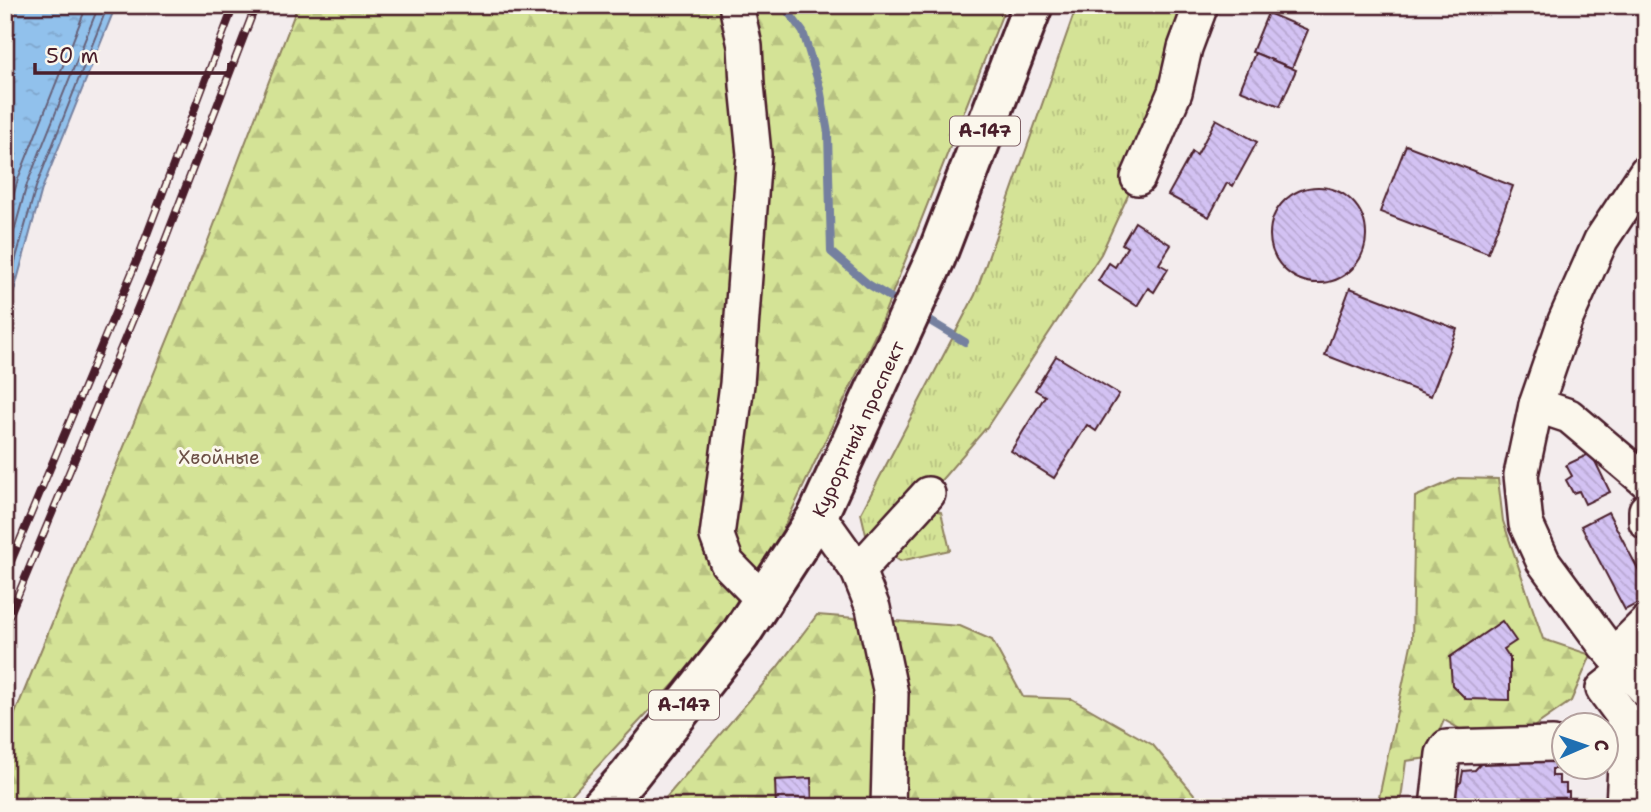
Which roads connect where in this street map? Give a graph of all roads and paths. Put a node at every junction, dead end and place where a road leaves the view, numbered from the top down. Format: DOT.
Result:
graph roads {
  1 [pos="736,5"];
  2 [pos="1033,5"];
  3 [pos="1202,5"];
  4 [pos="1646,172"];
  5 [pos="1138,178"];
  6 [pos="1536,405"];
  7 [pos="1646,481"];
  8 [pos="928,494"];
  9 [pos="1646,510"];
  10 [pos="818,515"];
  11 [pos="1646,522"];
  12 [pos="858,571"];
  13 [pos="763,600"];
  14 [pos="1646,623"];
  15 [pos="1615,684"];
  16 [pos="1550,744"];
  17 [pos="601,807"];
  18 [pos="888,807"];
  19 [pos="1437,807"];
  20 [pos="1606,807"];
  21 [pos="1623,807"];
  1 -- 13 [label="street"];
  2 -- 10 [label="main road, Курортный проспект / А-147"];
  3 -- 5 [label="street"];
  4 -- 6 [label="street"];
  6 -- 7 [label="street"];
  6 -- 15 [label="street"];
  8 -- 12 [label="street"];
  9 -- 11 [label="street"];
  10 -- 12 [label="street"];
  10 -- 13 [label="main road, Курортный проспект / А-147"];
  12 -- 18 [label="street"];
  13 -- 17 [label="main road, Курортный проспект / А-147"];
  14 -- 15 [label="street"];
  15 -- 20 [label="street"];
  15 -- 21 [label="street"];
  16 -- 19 [label="street"];
}
